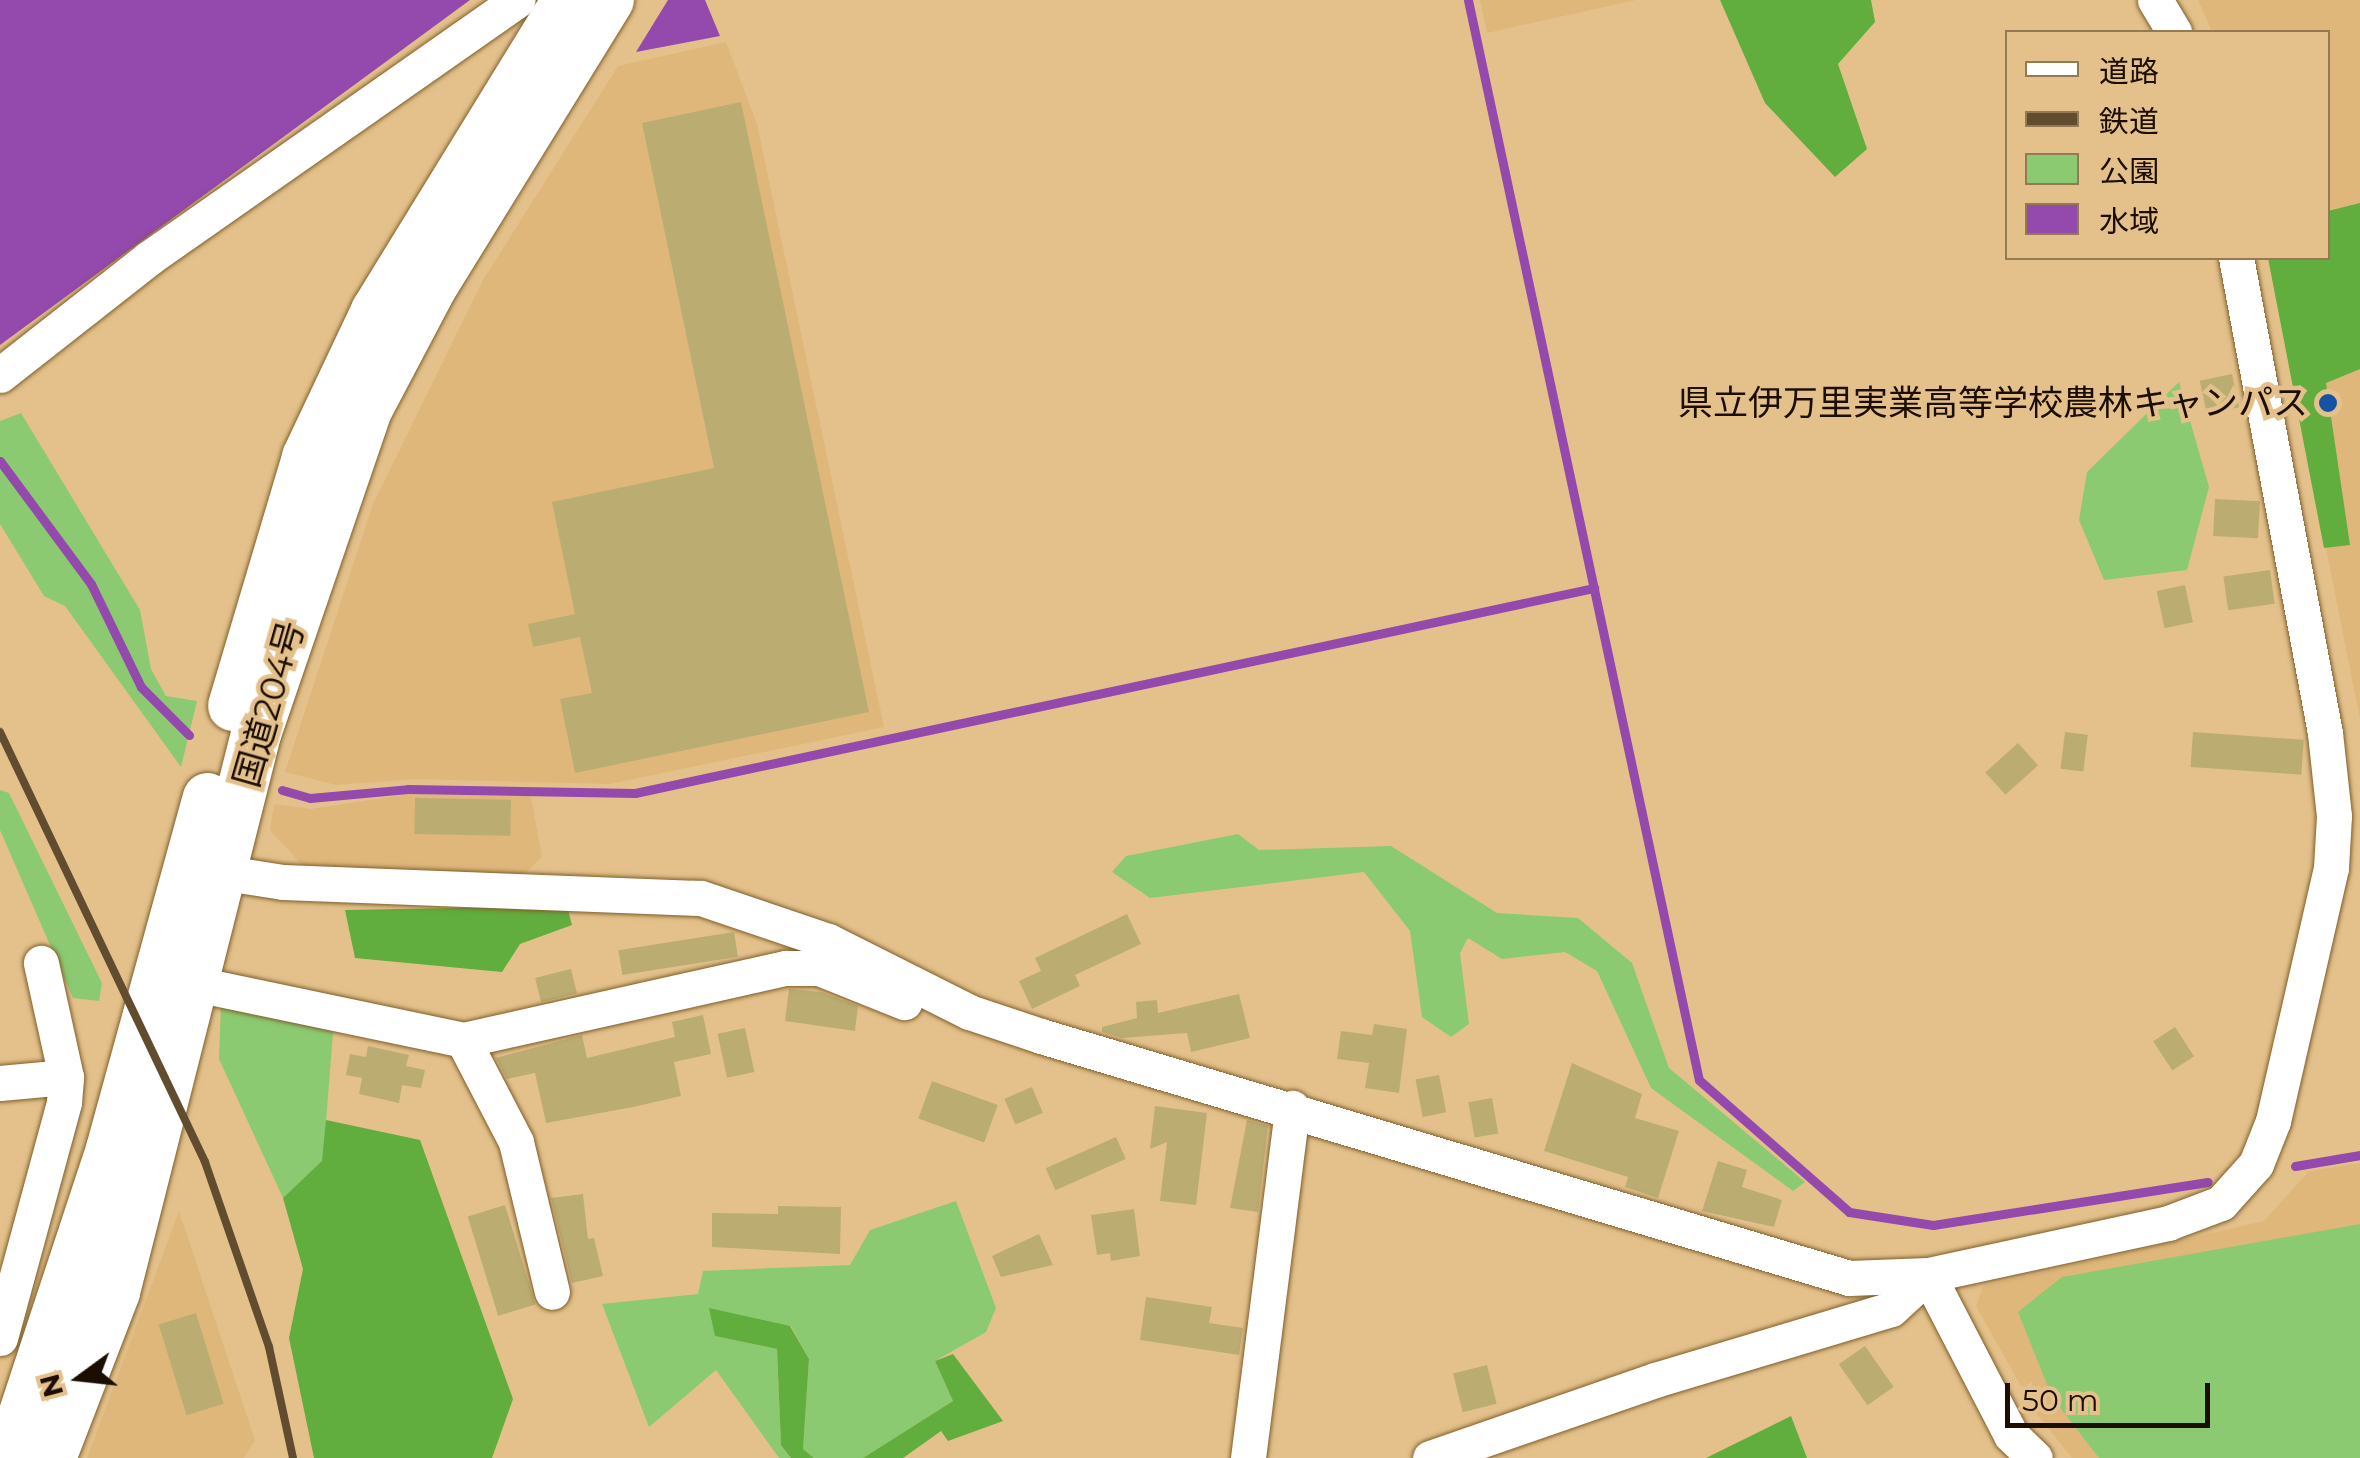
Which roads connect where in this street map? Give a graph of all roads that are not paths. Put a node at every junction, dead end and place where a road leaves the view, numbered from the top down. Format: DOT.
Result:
graph roads {
  1 [pos="518,0"];
  2 [pos="567,0"];
  3 [pos="609,0"];
  4 [pos="2155,0"];
  5 [pos="2173,30"];
  6 [pos="2236,260"];
  7 [pos="0,376"];
  8 [pos="2346,864"];
  9 [pos="206,871"];
  10 [pos="41,963"];
  11 [pos="196,984"];
  12 [pos="969,1012"];
  13 [pos="463,1040"];
  14 [pos="66,1077"];
  15 [pos="0,1083"];
  16 [pos="1292,1108"];
  17 [pos="1928,1276"];
  18 [pos="552,1292"];
  19 [pos="0,1338"];
  20 [pos="8,1458"];
  21 [pos="51,1458"];
  22 [pos="1248,1458"];
  23 [pos="1430,1458"];
  24 [pos="2035,1458"];
  1 -- 7 [label="street"];
  2 -- 9 [label="highway, 国道204号"];
  3 -- 9 [label="highway, 国道204号"];
  4 -- 5 [label="street"];
  6 -- 8 [label="street"];
  8 -- 17 [label="street"];
  9 -- 11 [label="highway, 国道204号"];
  9 -- 12 [label="street"];
  9 -- 20 [label="highway, 国道204号"];
  10 -- 14 [label="street"];
  11 -- 13 [label="street"];
  11 -- 21 [label="highway, 国道204号"];
  12 -- 13 [label="street"];
  12 -- 16 [label="street"];
  13 -- 18 [label="street"];
  14 -- 15 [label="street"];
  14 -- 19 [label="street"];
  16 -- 17 [label="street"];
  16 -- 22 [label="street"];
  17 -- 23 [label="street"];
  17 -- 24 [label="street"];
}
